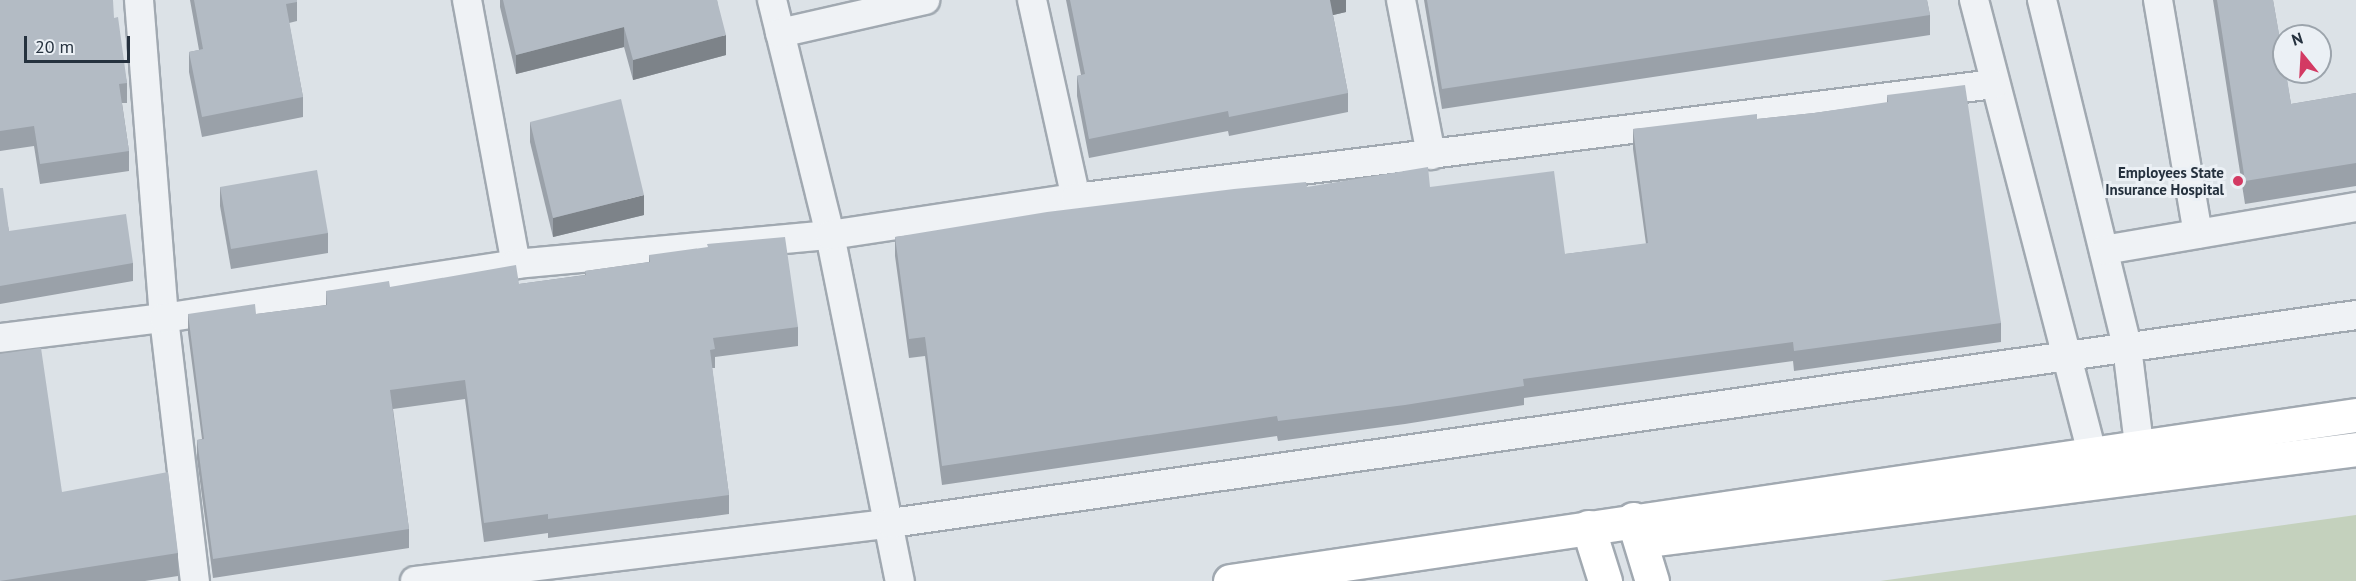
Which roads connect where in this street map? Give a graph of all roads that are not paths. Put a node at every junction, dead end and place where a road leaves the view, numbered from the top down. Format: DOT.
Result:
graph roads {
  1 [pos="139,0"];
  2 [pos="467,0"];
  3 [pos="772,0"];
  4 [pos="925,0"];
  5 [pos="1032,0"];
  6 [pos="1401,0"];
  7 [pos="1974,0"];
  8 [pos="2042,0"];
  9 [pos="2158,0"];
  10 [pos="780,33"];
  11 [pos="1994,84"];
  12 [pos="1431,155"];
  13 [pos="1077,198"];
  14 [pos="2356,207"];
  15 [pos="2198,234"];
  16 [pos="830,235"];
  17 [pos="2104,250"];
  18 [pos="516,264"];
  19 [pos="2356,315"];
  20 [pos="164,318"];
  21 [pos="0,338"];
  22 [pos="2127,347"];
  23 [pos="2066,355"];
  24 [pos="2356,415"];
  25 [pos="2356,449"];
  26 [pos="2092,453"];
  27 [pos="2142,462"];
  28 [pos="891,523"];
  29 [pos="1636,530"];
  30 [pos="1591,537"];
  31 [pos="195,581"];
  32 [pos="415,581"];
  33 [pos="900,581"];
  34 [pos="1230,581"];
  35 [pos="1357,581"];
  36 [pos="1605,581"];
  37 [pos="1652,581"];
  1 -- 20 [label="street"];
  2 -- 18 [label="street"];
  3 -- 10 [label="street"];
  4 -- 10 [label="street"];
  5 -- 13 [label="street"];
  6 -- 12 [label="street"];
  7 -- 11 [label="street"];
  8 -- 17 [label="street"];
  9 -- 15 [label="street"];
  10 -- 16 [label="street"];
  11 -- 12 [label="street"];
  11 -- 23 [label="street"];
  12 -- 13 [label="street"];
  13 -- 16 [label="street"];
  14 -- 15 [label="street"];
  15 -- 17 [label="street"];
  16 -- 18 [label="street"];
  16 -- 28 [label="street"];
  17 -- 22 [label="street"];
  18 -- 20 [label="street"];
  19 -- 22 [label="street"];
  20 -- 21 [label="street"];
  20 -- 31 [label="street"];
  22 -- 23 [label="street"];
  22 -- 27 [label="street"];
  23 -- 26 [label="street"];
  23 -- 28 [label="street"];
  24 -- 27 [label="main road"];
  25 -- 27 [label="main road"];
  26 -- 27 [label="main road"];
  26 -- 29 [label="main road"];
  27 -- 29 [label="main road"];
  28 -- 32 [label="street"];
  28 -- 33 [label="street"];
  29 -- 30 [label="main road"];
  29 -- 37 [label="main road"];
  30 -- 34 [label="main road"];
  30 -- 35 [label="main road"];
  30 -- 36 [label="main road"];
}
